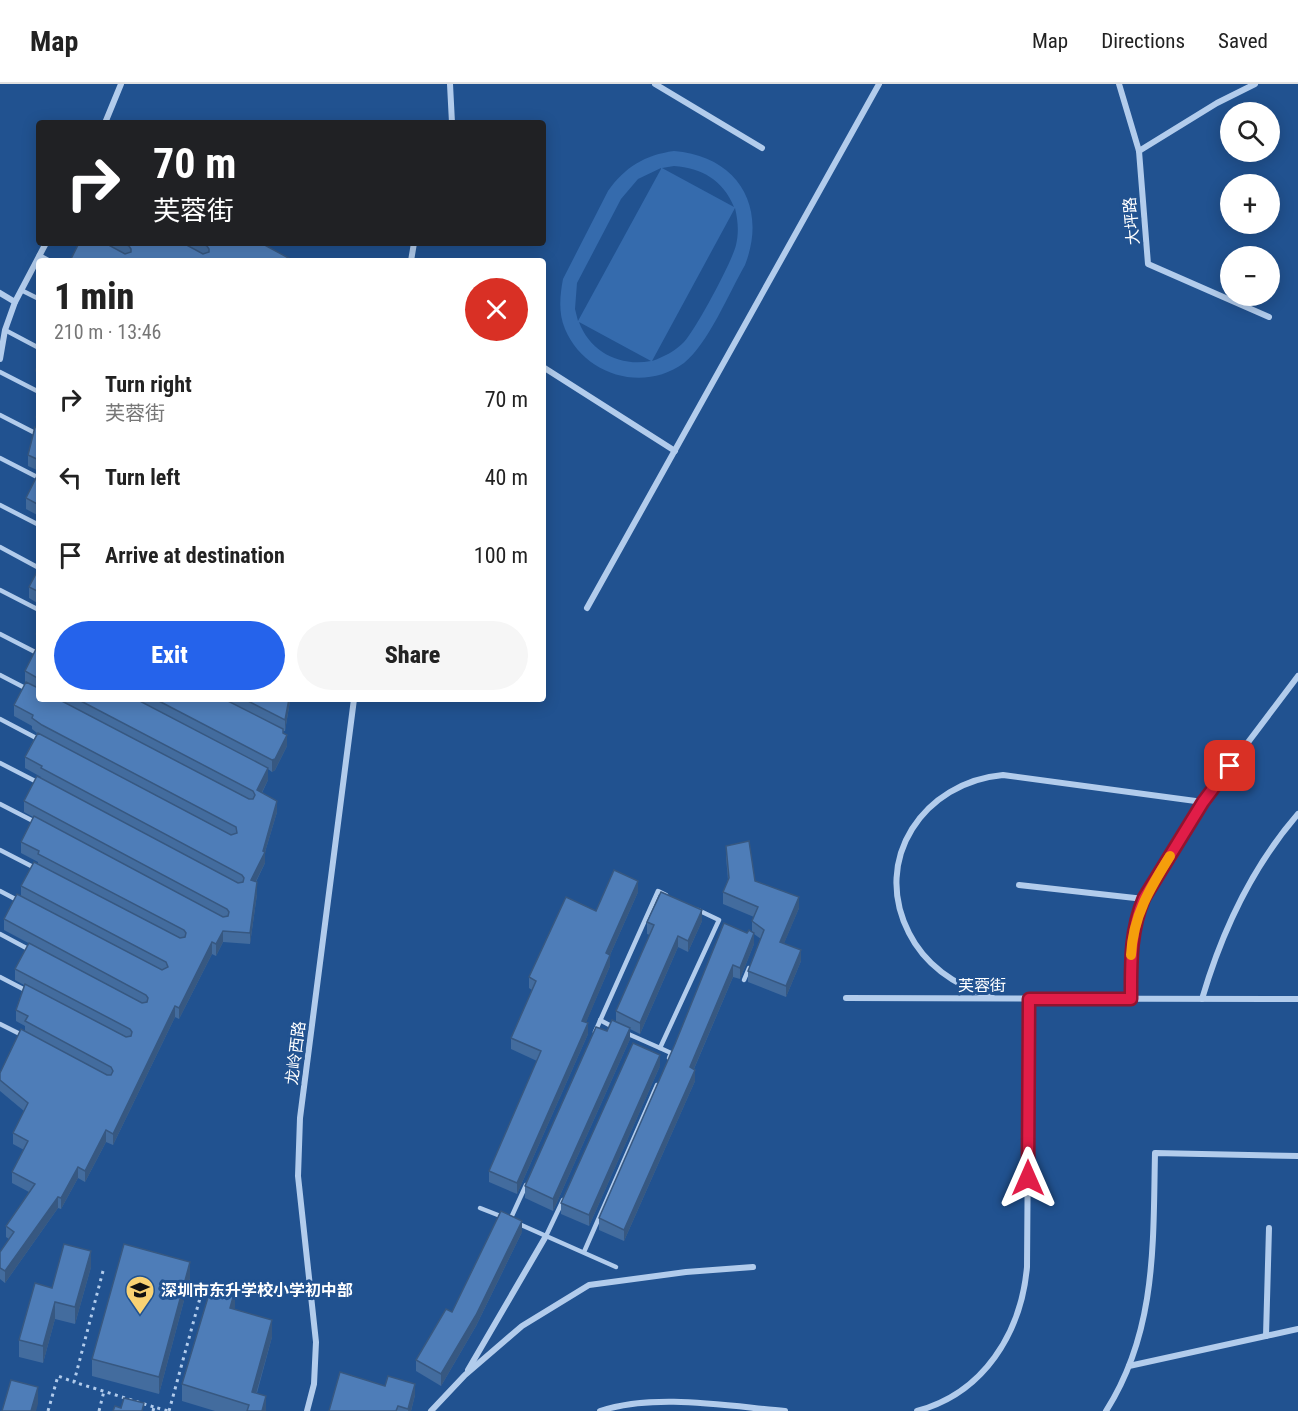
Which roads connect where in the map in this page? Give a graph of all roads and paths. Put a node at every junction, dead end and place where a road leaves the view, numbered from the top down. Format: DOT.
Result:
graph roads {
  1 [pos="121,84"];
  2 [pos="450,84"];
  3 [pos="655,84"];
  4 [pos="879,84"];
  5 [pos="1119,84"];
  6 [pos="1255,84"];
  7 [pos="106,120"];
  8 [pos="452,120"];
  9 [pos="762,148"];
  10 [pos="1139,151"];
  11 [pos="44,246"];
  12 [pos="39,255"];
  13 [pos="37,258"];
  14 [pos="44,258"];
  15 [pos="36,261"];
  16 [pos="21,290"];
  17 [pos="0,293"];
  18 [pos="36,298"];
  19 [pos="15,302"];
  20 [pos="1269,317"];
  21 [pos="5,330"];
  22 [pos="36,346"];
  23 [pos="0,359"];
  24 [pos="546,368"];
  25 [pos="0,372"];
  26 [pos="36,390"];
  27 [pos="0,415"];
  28 [pos="36,433"];
  29 [pos="675,450"];
  30 [pos="0,458"];
  31 [pos="36,476"];
  32 [pos="0,505"];
  33 [pos="36,523"];
  34 [pos="0,548"];
  35 [pos="36,566"];
  36 [pos="0,590"];
  37 [pos="36,608"];
  38 [pos="586,608"];
  39 [pos="0,634"];
  40 [pos="36,652"];
  41 [pos="0,675"];
  42 [pos="1298,676"];
  43 [pos="29,690"];
  44 [pos="354,702"];
  45 [pos="0,719"];
  46 [pos="42,741"];
  47 [pos="0,763"];
  48 [pos="42,785"];
  49 [pos="1203,802"];
  50 [pos="0,804"];
  51 [pos="1298,814"];
  52 [pos="41,826"];
  53 [pos="0,850"];
  54 [pos="40,871"];
  55 [pos="1019,885"];
  56 [pos="0,891"];
  57 [pos="668,896"];
  58 [pos="1144,898"];
  59 [pos="20,902"];
  60 [pos="689,906"];
  61 [pos="719,920"];
  62 [pos="729,926"];
  63 [pos="0,934"];
  64 [pos="31,951"];
  65 [pos="752,961"];
  66 [pos="0,977"];
  67 [pos="744,980"];
  68 [pos="30,992"];
  69 [pos="846,998"];
  70 [pos="993,998"];
  71 [pos="1029,999"];
  72 [pos="1131,999"];
  73 [pos="1202,999"];
  74 [pos="1298,999"];
  75 [pos="600,1020"];
  76 [pos="0,1024"];
  77 [pos="636,1037"];
  78 [pos="30,1040"];
  79 [pos="590,1041"];
  80 [pos="632,1048"];
  81 [pos="660,1048"];
  82 [pos="666,1064"];
  83 [pos="662,1074"];
  84 [pos="1298,1156"];
  85 [pos="529,1178"];
  86 [pos="565,1194"];
  87 [pos="480,1208"];
  88 [pos="510,1221"];
  89 [pos="1269,1228"];
  90 [pos="546,1236"];
  91 [pos="584,1252"];
  92 [pos="616,1267"];
  93 [pos="753,1267"];
  94 [pos="104,1271"];
  95 [pos="200,1298"];
  96 [pos="1298,1329"];
  97 [pos="1266,1336"];
  98 [pos="1129,1366"];
  99 [pos="465,1375"];
  100 [pos="74,1382"];
  101 [pos="104,1391"];
  102 [pos="154,1409"];
  103 [pos="615,1409"];
  104 [pos="740,1409"];
  105 [pos="48,1411"];
  106 [pos="99,1411"];
  107 [pos="169,1411"];
  108 [pos="307,1411"];
  109 [pos="431,1411"];
  110 [pos="600,1411"];
  111 [pos="785,1411"];
  112 [pos="916,1411"];
  113 [pos="1106,1411"];
  1 -- 7 [label="street"];
  2 -- 8 [label="street"];
  3 -- 9 [label="street"];
  4 -- 29 [label="street"];
  5 -- 10 [label="street, 大坪路"];
  6 -- 10 [label="street"];
  10 -- 20 [label="street, 大坪路"];
  11 -- 12 [label="street"];
  12 -- 13 [label="street"];
  12 -- 14 [label="lane"];
  15 -- 16 [label="street"];
  16 -- 18 [label="lane"];
  16 -- 19 [label="street"];
  17 -- 19 [label="street"];
  19 -- 21 [label="street"];
  21 -- 22 [label="lane"];
  21 -- 23 [label="street"];
  24 -- 29 [label="street"];
  25 -- 26 [label="lane"];
  27 -- 28 [label="lane"];
  29 -- 38 [label="street"];
  30 -- 31 [label="lane"];
  32 -- 33 [label="lane"];
  34 -- 35 [label="lane"];
  36 -- 37 [label="lane"];
  39 -- 40 [label="lane"];
  41 -- 43 [label="lane"];
  42 -- 49 [label="street"];
  44 -- 108 [label="street, 龙岭西路"];
  45 -- 46 [label="lane"];
  47 -- 48 [label="lane"];
  49 -- 58 [label="street"];
  49 -- 70 [label="street"];
  50 -- 52 [label="lane"];
  51 -- 73 [label="street"];
  53 -- 54 [label="lane"];
  55 -- 58 [label="street"];
  56 -- 59 [label="lane"];
  57 -- 75 [label="lane"];
  58 -- 72 [label="street"];
  60 -- 61 [label="lane"];
  61 -- 62 [label="lane"];
  61 -- 81 [label="lane"];
  63 -- 64 [label="lane"];
  65 -- 67 [label="lane"];
  66 -- 68 [label="lane"];
  69 -- 70 [label="street, 芙蓉街"];
  70 -- 71 [label="street, 芙蓉街"];
  71 -- 72 [label="street, 芙蓉街"];
  71 -- 112 [label="street"];
  72 -- 73 [label="street, 芙蓉街"];
  73 -- 74 [label="street, 芙蓉街"];
  75 -- 77 [label="lane"];
  75 -- 79 [label="lane"];
  76 -- 78 [label="lane"];
  77 -- 80 [label="lane"];
  77 -- 81 [label="lane"];
  81 -- 82 [label="lane"];
  83 -- 91 [label="lane"];
  84 -- 98 [label="street"];
  85 -- 88 [label="lane"];
  86 -- 90 [label="lane"];
  87 -- 88 [label="lane"];
  88 -- 90 [label="lane"];
  89 -- 97 [label="street"];
  90 -- 91 [label="lane"];
  90 -- 99 [label="street"];
  91 -- 92 [label="lane"];
  93 -- 99 [label="street"];
  94 -- 100 [label="path"];
  95 -- 107 [label="path"];
  96 -- 97 [label="street"];
  97 -- 98 [label="street"];
  98 -- 113 [label="street"];
  99 -- 109 [label="street"];
  100 -- 101 [label="path"];
  100 -- 105 [label="path"];
  101 -- 102 [label="path"];
  101 -- 106 [label="path"];
  102 -- 107 [label="path"];
  103 -- 104 [label="street"];
  103 -- 110 [label="street"];
  104 -- 111 [label="street"];
}
